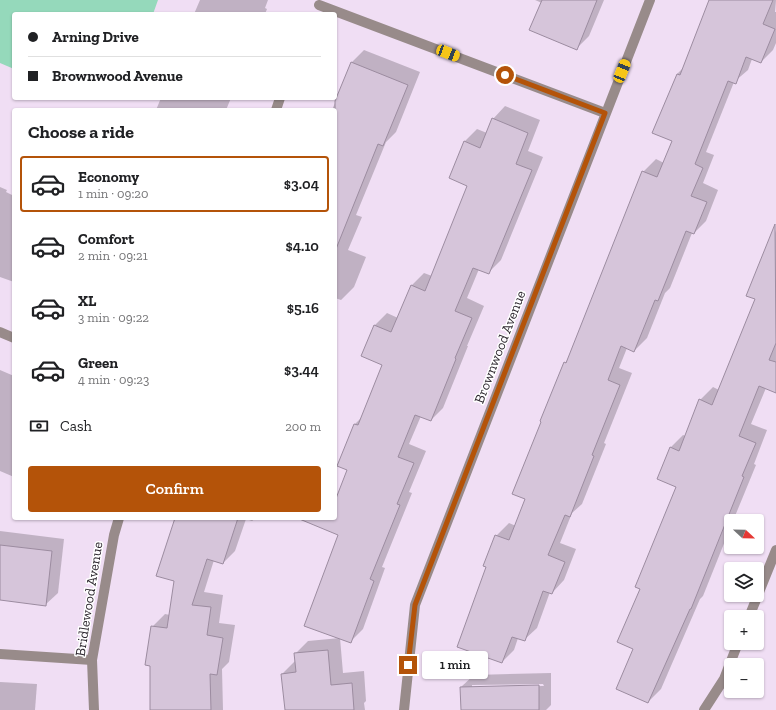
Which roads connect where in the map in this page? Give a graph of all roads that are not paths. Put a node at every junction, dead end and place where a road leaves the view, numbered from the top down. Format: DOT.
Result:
graph roads {
  1 [pos="650,0"];
  2 [pos="318,6"];
  3 [pos="334,12"];
  4 [pos="337,13"];
  5 [pos="605,113"];
  6 [pos="0,332"];
  7 [pos="12,337"];
  8 [pos="118,520"];
  9 [pos="776,550"];
  10 [pos="752,610"];
  11 [pos="735,650"];
  12 [pos="0,654"];
  13 [pos="92,660"];
  14 [pos="94,710"];
  15 [pos="404,710"];
  16 [pos="704,710"];
  1 -- 5 [label="street, Brownwood Avenue"];
  2 -- 3 [label="street"];
  4 -- 5 [label="street"];
  5 -- 15 [label="street, Brownwood Avenue"];
  6 -- 7 [label="street"];
  8 -- 13 [label="street, Bridlewood Avenue"];
  9 -- 10 [label="street"];
  11 -- 16 [label="street"];
  12 -- 13 [label="street"];
  13 -- 14 [label="street, Bridlewood Avenue"];
}
